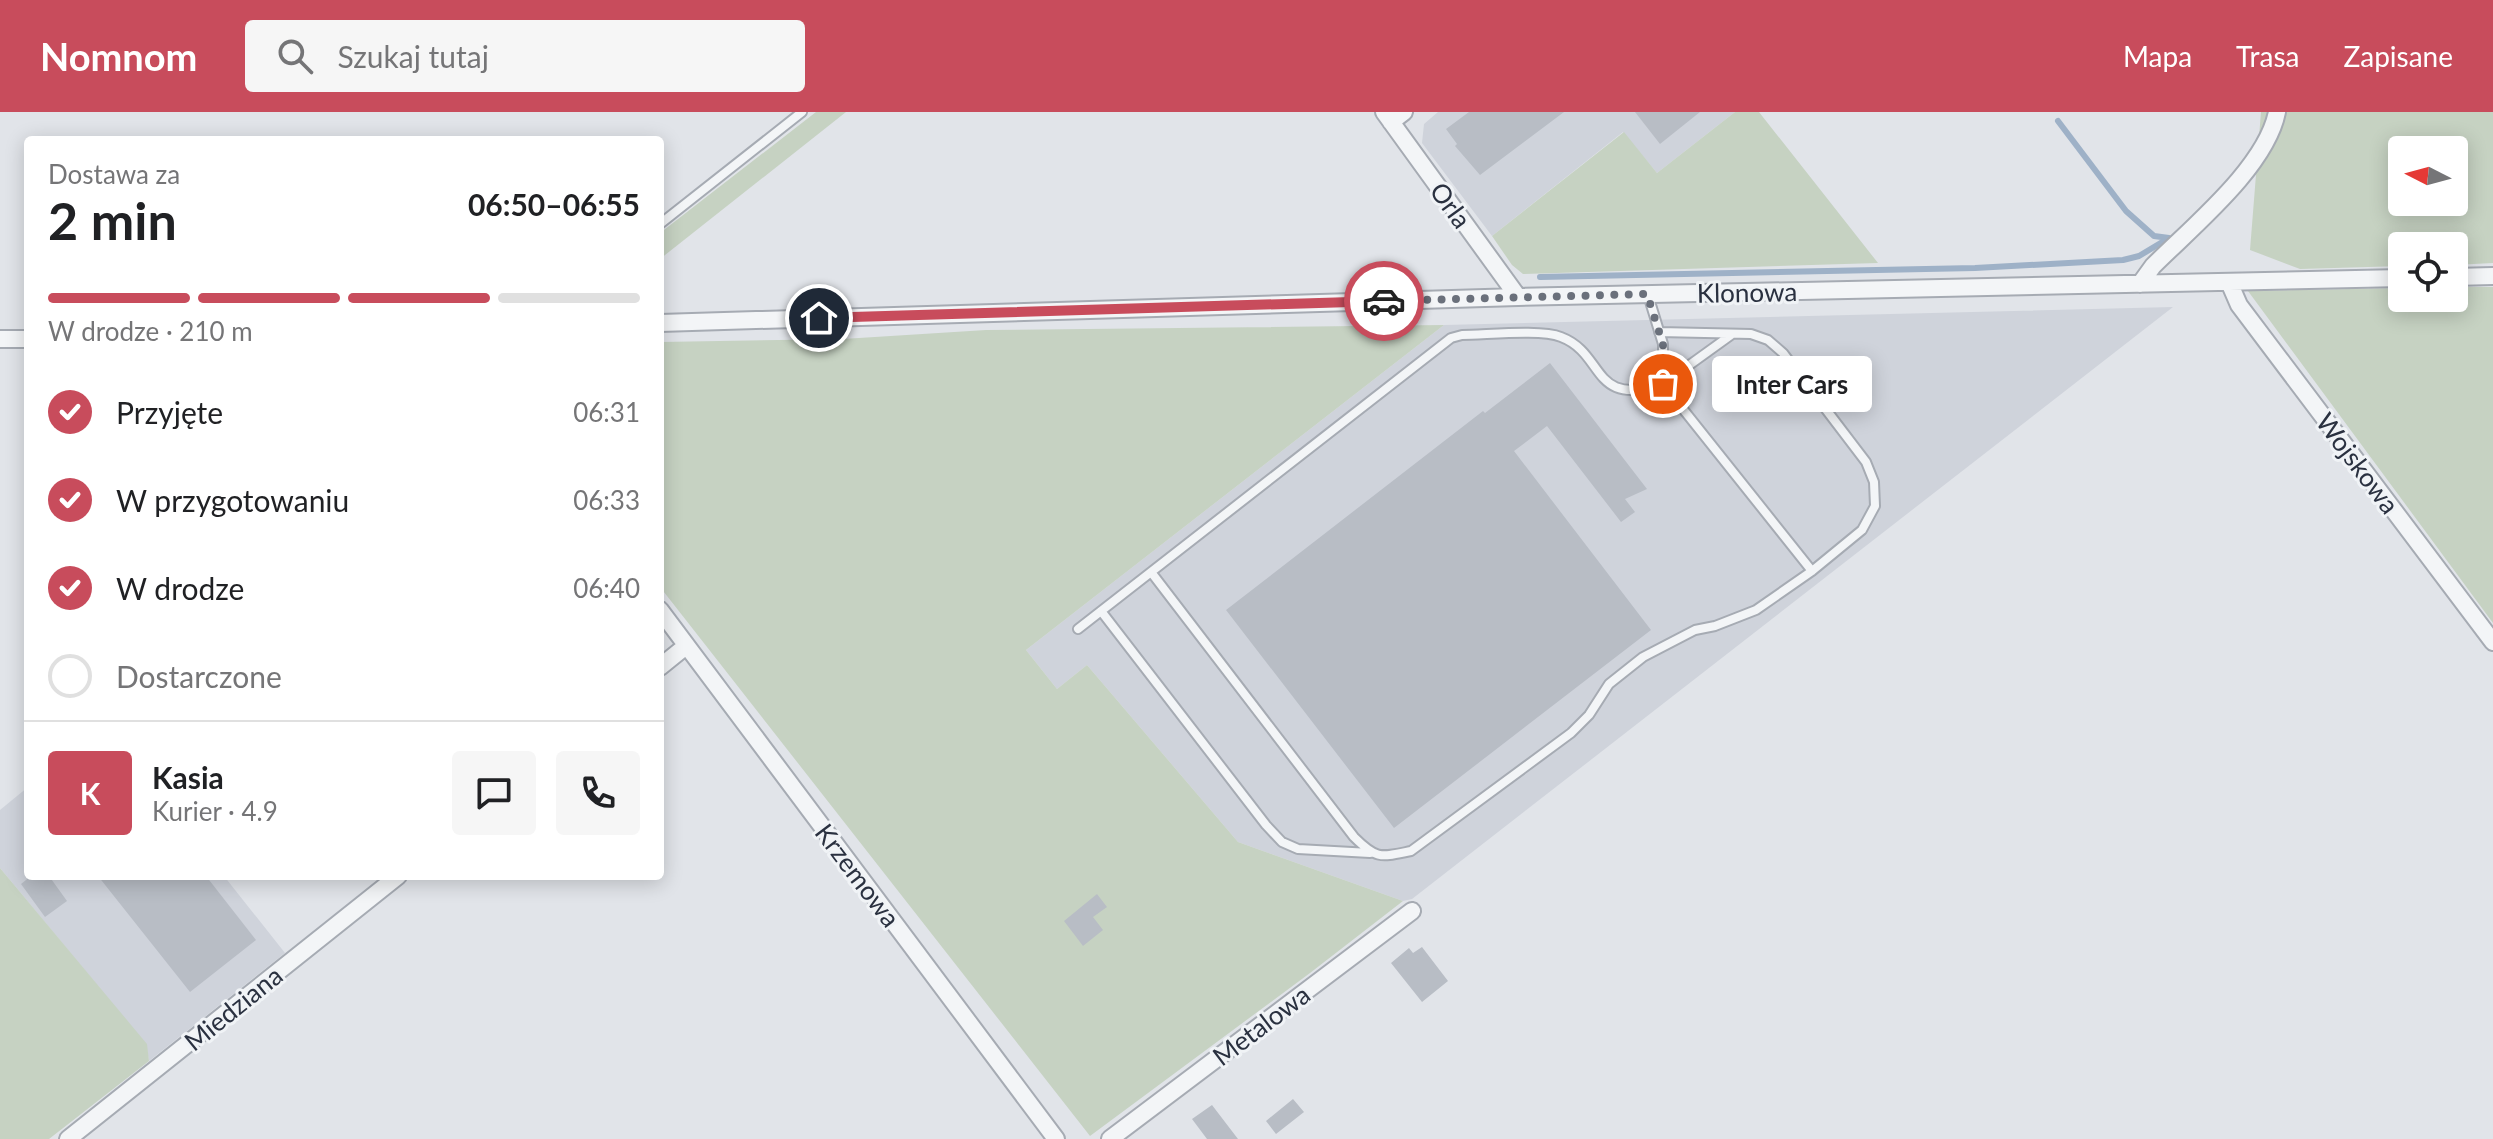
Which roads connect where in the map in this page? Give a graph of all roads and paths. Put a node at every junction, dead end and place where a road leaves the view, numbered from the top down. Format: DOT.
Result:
graph roads {
  1 [pos="802,112"];
  2 [pos="2277,112"];
  3 [pos="1393,115"];
  4 [pos="664,221"];
  5 [pos="2493,276"];
  6 [pos="2468,277"];
  7 [pos="2388,278"];
  8 [pos="2229,282"];
  9 [pos="2140,284"];
  10 [pos="1647,294"];
  11 [pos="1518,297"];
  12 [pos="664,323"];
  13 [pos="1659,332"];
  14 [pos="1731,335"];
  15 [pos="0,339"];
  16 [pos="24,339"];
  17 [pos="1663,384"];
  18 [pos="1812,571"];
  19 [pos="1151,572"];
  20 [pos="1101,611"];
  21 [pos="664,616"];
  22 [pos="1078,629"];
  23 [pos="2493,642"];
  24 [pos="686,646"];
  25 [pos="664,664"];
  26 [pos="1370,853"];
  27 [pos="393,880"];
  28 [pos="1412,911"];
  29 [pos="68,1139"];
  30 [pos="1056,1139"];
  31 [pos="1110,1139"];
  1 -- 4 [label="lane"];
  2 -- 9 [label="street"];
  3 -- 11 [label="street, Orla"];
  5 -- 6 [label="street"];
  7 -- 8 [label="street, Klonowa"];
  8 -- 9 [label="street, Klonowa"];
  8 -- 23 [label="street, Wojskowa"];
  9 -- 10 [label="street, Klonowa"];
  10 -- 11 [label="street, Klonowa"];
  10 -- 13 [label="lane"];
  11 -- 12 [label="street, Klonowa"];
  13 -- 14 [label="lane"];
  13 -- 17 [label="lane"];
  14 -- 17 [label="lane"];
  14 -- 18 [label="lane"];
  15 -- 16 [label="street"];
  17 -- 18 [label="lane"];
  17 -- 19 [label="lane"];
  18 -- 26 [label="lane"];
  19 -- 20 [label="lane"];
  19 -- 26 [label="lane"];
  20 -- 22 [label="lane"];
  20 -- 26 [label="lane"];
  21 -- 24 [label="street, Krzemowa"];
  24 -- 25 [label="street"];
  24 -- 30 [label="street, Krzemowa"];
  27 -- 29 [label="street, Miedziana"];
  28 -- 31 [label="street, Metalowa"];
}
